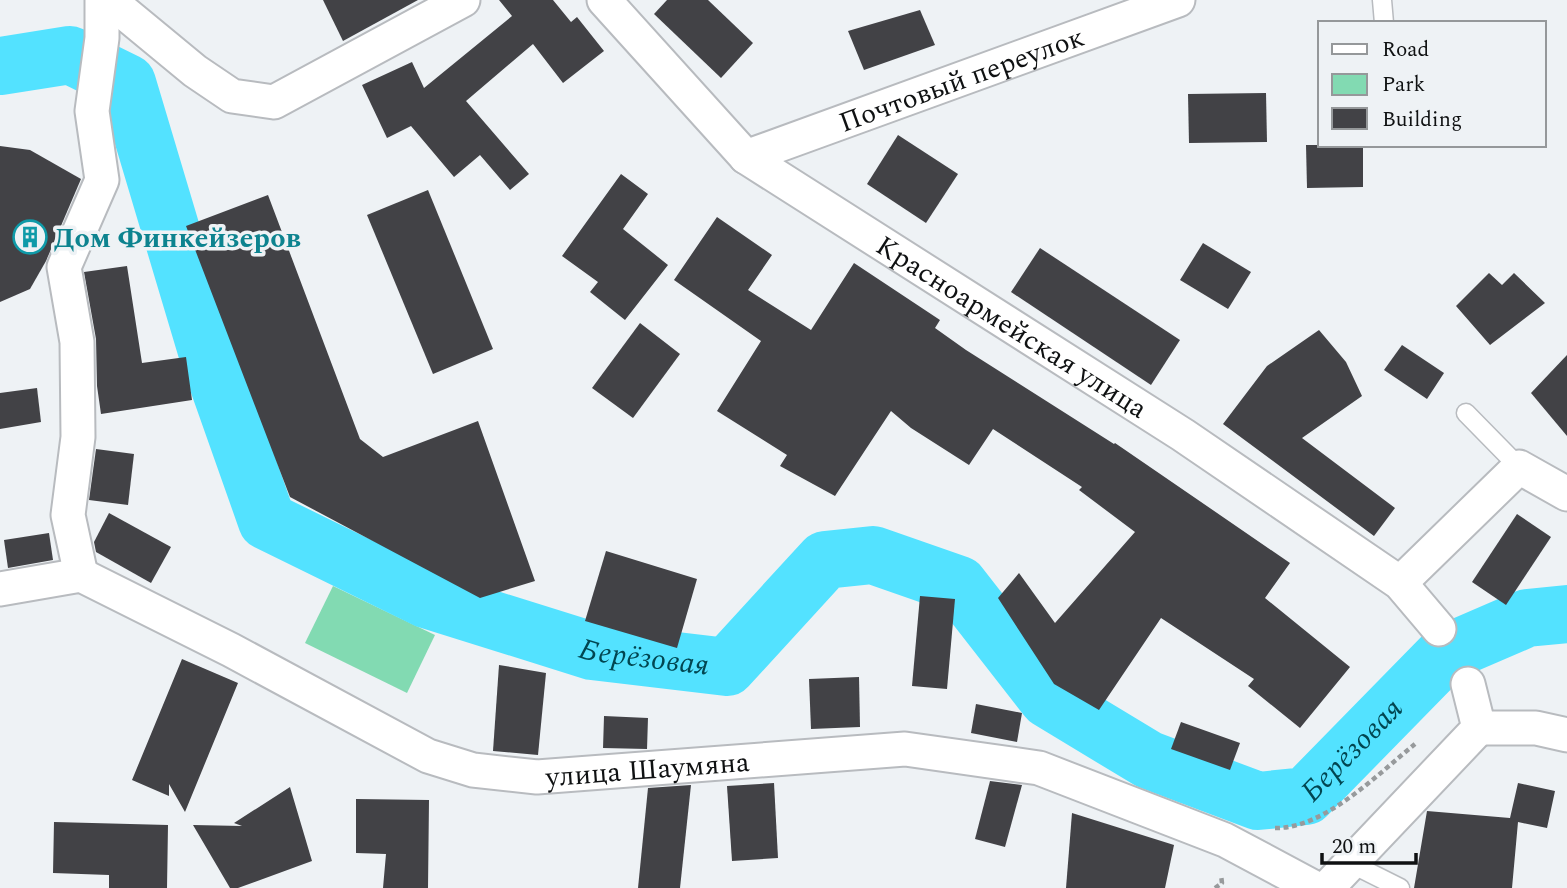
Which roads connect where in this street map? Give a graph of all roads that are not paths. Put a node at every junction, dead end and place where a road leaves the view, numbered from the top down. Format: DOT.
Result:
graph roads {
  1 [pos="102,0"];
  2 [pos="109,0"];
  3 [pos="463,0"];
  4 [pos="604,0"];
  5 [pos="1178,0"];
  6 [pos="1382,0"];
  7 [pos="1129,10"];
  8 [pos="1384,21"];
  9 [pos="746,157"];
  10 [pos="1466,414"];
  11 [pos="1519,467"];
  12 [pos="1567,494"];
  13 [pos="81,575"];
  14 [pos="1400,583"];
  15 [pos="0,589"];
  16 [pos="1439,629"];
  17 [pos="1468,684"];
  18 [pos="1479,727"];
  19 [pos="1567,735"];
  20 [pos="1350,863"];
  21 [pos="1315,888"];
  22 [pos="1326,888"];
  23 [pos="1400,888"];
  1 -- 13 [label="street"];
  2 -- 3 [label="street"];
  4 -- 9 [label="street, Красноармейская улица"];
  5 -- 7 [label="street, Почтовый переулок"];
  6 -- 8 [label="lane"];
  7 -- 9 [label="street, Почтовый переулок"];
  9 -- 14 [label="street, Красноармейская улица"];
  10 -- 11 [label="lane"];
  11 -- 12 [label="street"];
  11 -- 14 [label="street"];
  13 -- 15 [label="street"];
  13 -- 21 [label="street, улица Шаумяна"];
  14 -- 16 [label="street, Красноармейская улица"];
  17 -- 18 [label="street"];
  18 -- 19 [label="street"];
  18 -- 20 [label="street"];
  20 -- 22 [label="street"];
  20 -- 23 [label="lane"];
}
